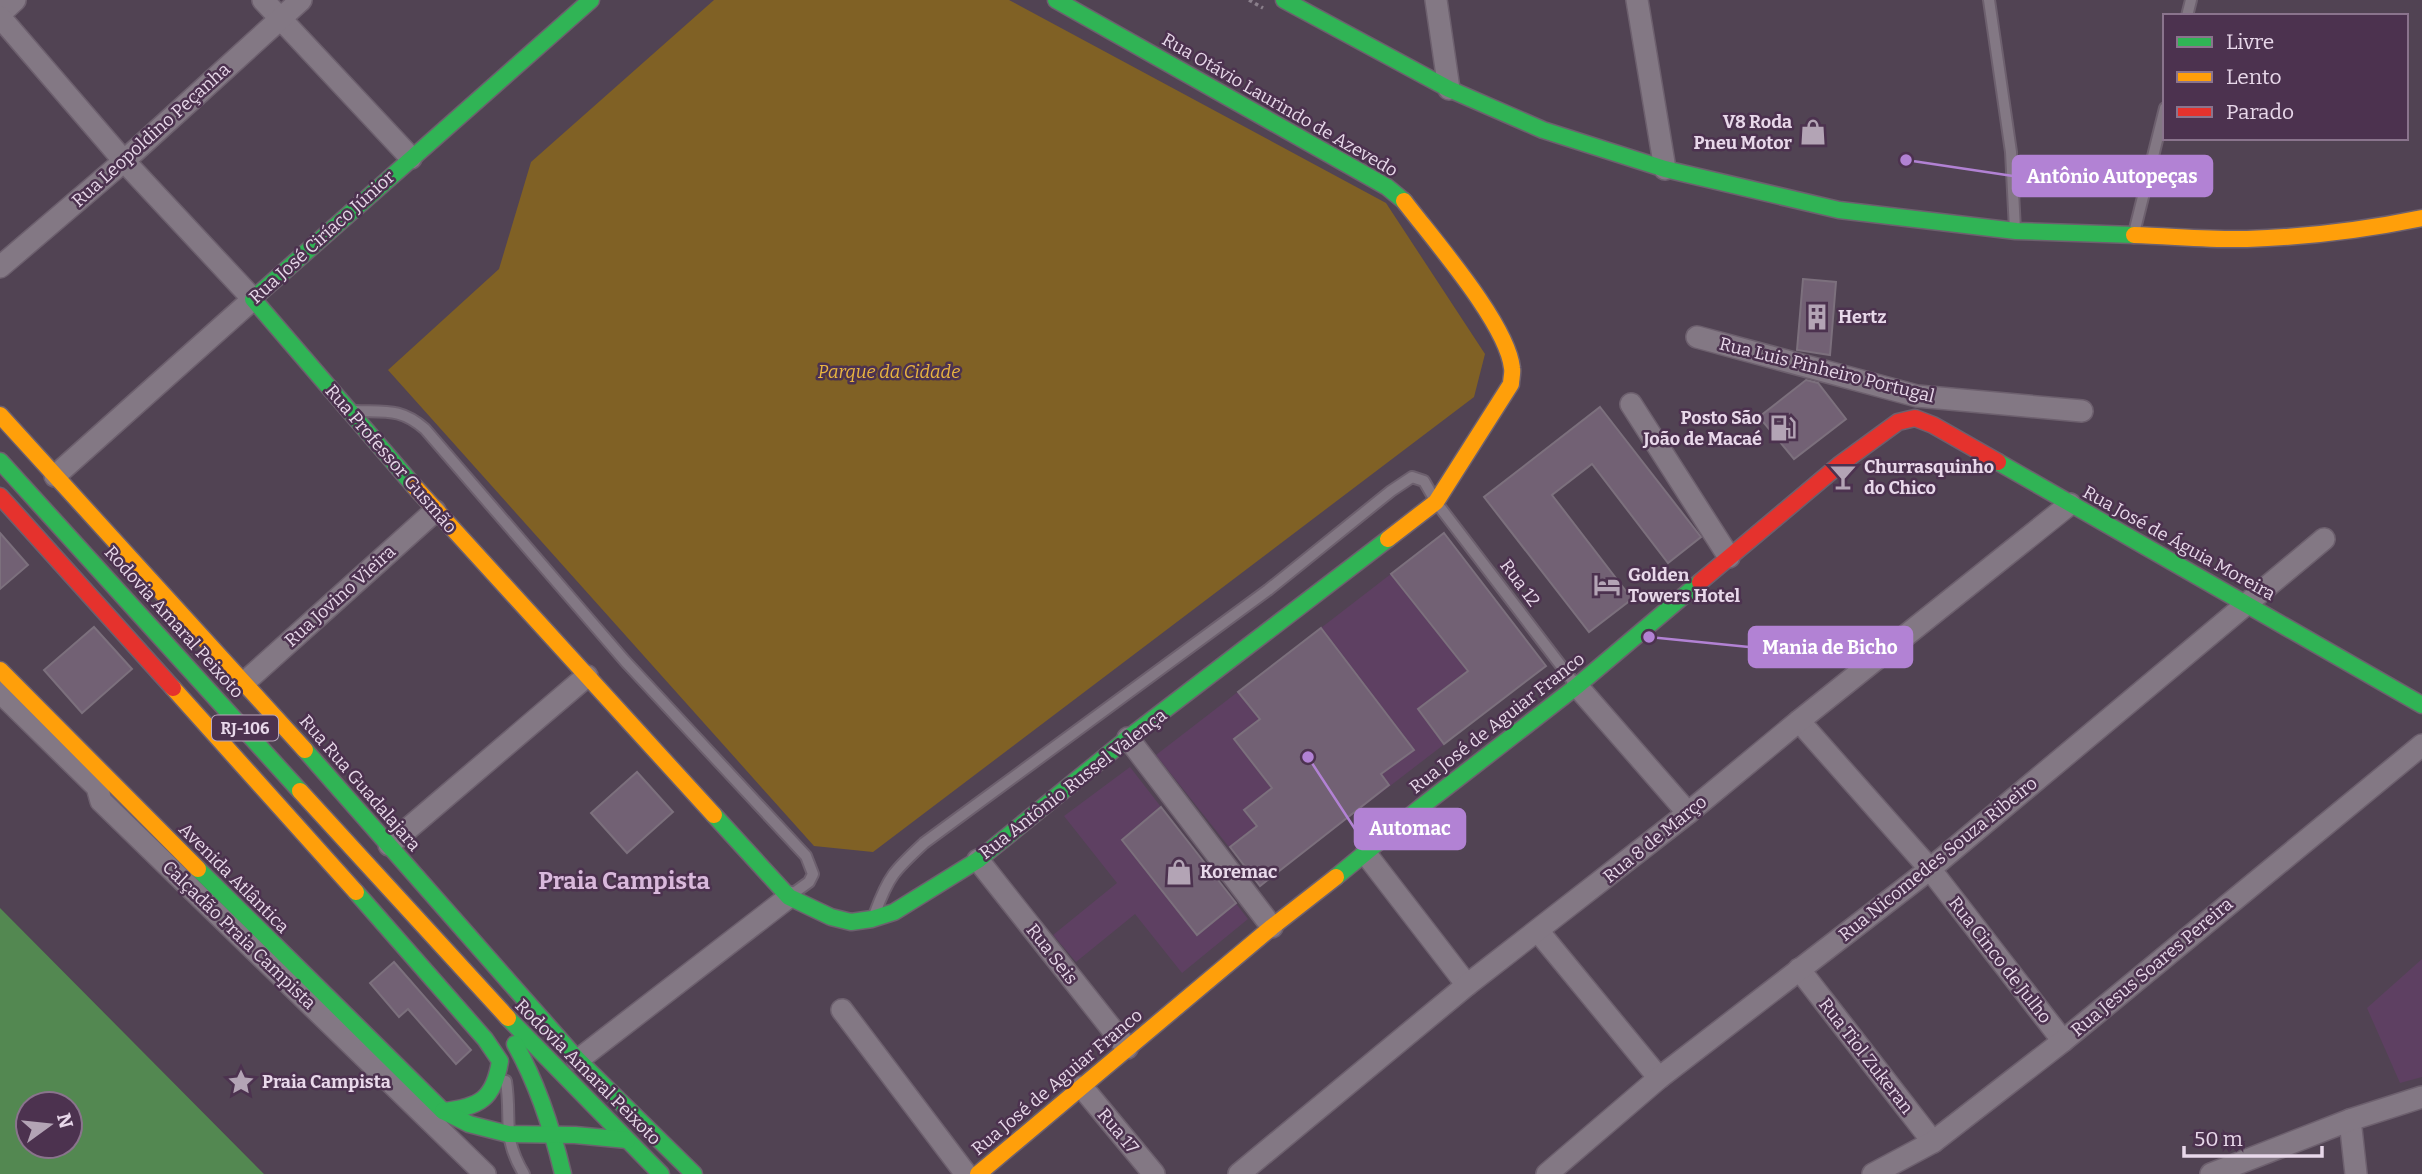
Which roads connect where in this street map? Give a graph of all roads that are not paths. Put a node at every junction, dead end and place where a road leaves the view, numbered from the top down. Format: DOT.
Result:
graph roads {
  1 [pos="15,0"];
  2 [pos="263,0"];
  3 [pos="301,0"];
  4 [pos="591,0"];
  5 [pos="1056,0"];
  6 [pos="1284,0"];
  7 [pos="1436,0"];
  8 [pos="1637,0"];
  9 [pos="1989,0"];
  10 [pos="0,15"];
  11 [pos="280,19"];
  12 [pos="1450,89"];
  13 [pos="2163,116"];
  14 [pos="411,158"];
  15 [pos="124,161"];
  16 [pos="1665,169"];
  17 [pos="2422,218"];
  18 [pos="2015,231"];
  19 [pos="2133,236"];
  20 [pos="0,267"];
  21 [pos="253,299"];
  22 [pos="1697,337"];
  23 [pos="1511,384"];
  24 [pos="1917,397"];
  25 [pos="1631,404"];
  26 [pos="349,411"];
  27 [pos="2082,411"];
  28 [pos="0,415"];
  29 [pos="1915,418"];
  30 [pos="0,461"];
  31 [pos="55,476"];
  32 [pos="0,496"];
  33 [pos="1436,502"];
  34 [pos="2070,504"];
  35 [pos="435,511"];
  36 [pos="2324,539"];
  37 [pos="1729,558"];
  38 [pos="2247,603"];
  39 [pos="0,670"];
  40 [pos="587,676"];
  41 [pos="245,682"];
  42 [pos="1577,686"];
  43 [pos="0,692"];
  44 [pos="2422,705"];
  45 [pos="1799,721"];
  46 [pos="1128,738"];
  47 [pos="2422,745"];
  48 [pos="1688,813"];
  49 [pos="389,845"];
  50 [pos="1366,854"];
  51 [pos="978,860"];
  52 [pos="1930,869"];
  53 [pos="789,897"];
  54 [pos="872,919"];
  55 [pos="1272,928"];
  56 [pos="1538,931"];
  57 [pos="1799,970"];
  58 [pos="1467,985"];
  59 [pos="487,997"];
  60 [pos="842,1010"];
  61 [pos="2063,1041"];
  62 [pos="1127,1048"];
  63 [pos="578,1060"];
  64 [pos="500,1061"];
  65 [pos="1660,1078"];
  66 [pos="1082,1087"];
  67 [pos="2422,1097"];
  68 [pos="443,1111"];
  69 [pos="2350,1120"];
  70 [pos="508,1134"];
  71 [pos="554,1135"];
  72 [pos="622,1139"];
  73 [pos="1933,1142"];
  74 [pos="579,1164"];
  75 [pos="1253,1170"];
  76 [pos="485,1174"];
  77 [pos="524,1174"];
  78 [pos="563,1174"];
  79 [pos="661,1174"];
  80 [pos="694,1174"];
  81 [pos="966,1174"];
  82 [pos="978,1174"];
  83 [pos="1154,1174"];
  84 [pos="1547,1174"];
  85 [pos="1873,1174"];
  86 [pos="2211,1174"];
  87 [pos="2356,1174"];
  1 -- 10 [label="street"];
  2 -- 11 [label="street"];
  3 -- 11 [label="street, Rua Leopoldino Peçanha"];
  4 -- 14 [label="main road, Rua José Ciríaco Júnior"];
  5 -- 23 [label="main road, Rua Otávio Laurindo de Azevedo"];
  6 -- 12 [label="main road"];
  7 -- 12 [label="street"];
  8 -- 16 [label="street"];
  9 -- 18 [label="lane"];
  10 -- 15 [label="street, Rua Professor Gusmão"];
  11 -- 14 [label="street"];
  11 -- 15 [label="street, Rua Leopoldino Peçanha"];
  12 -- 16 [label="main road"];
  13 -- 19 [label="lane"];
  14 -- 21 [label="main road, Rua José Ciríaco Júnior"];
  15 -- 20 [label="street, Rua Leopoldino Peçanha"];
  15 -- 21 [label="street, Rua Professor Gusmão"];
  16 -- 18 [label="main road"];
  17 -- 19 [label="main road"];
  18 -- 19 [label="main road"];
  21 -- 26 [label="main road, Rua Professor Gusmão"];
  21 -- 31 [label="street, Rua José Ciríaco Júnior"];
  22 -- 24 [label="street, Rua Luis Pinheiro Portugal"];
  23 -- 33 [label="main road, Rua Antônio Russel Valença"];
  24 -- 27 [label="street, Rua Luis Pinheiro Portugal"];
  24 -- 29 [label="street"];
  25 -- 37 [label="street"];
  26 -- 35 [label="main road, Rua Professor Gusmão"];
  26 -- 53 [label="lane"];
  28 -- 31 [label="main road, Rua Rua Guadalajara"];
  29 -- 34 [label="main road, Rua José de Águia Moreira"];
  29 -- 37 [label="main road, Rua José de Aguiar Franco"];
  30 -- 59 [label="main road, Rodovia Amaral Peixoto / RJ-106"];
  31 -- 41 [label="main road, Rua Rua Guadalajara"];
  32 -- 64 [label="main road"];
  33 -- 42 [label="lane, Rua 12"];
  33 -- 46 [label="main road, Rua Antônio Russel Valença"];
  33 -- 54 [label="lane, Rua 12"];
  34 -- 38 [label="main road, Rua José de Águia Moreira"];
  34 -- 45 [label="street, Rua 8 de Março"];
  35 -- 40 [label="main road, Rua Professor Gusmão"];
  35 -- 41 [label="street, Rua Jovino Vieira"];
  36 -- 38 [label="street, Rua Nicomedes Souza Ribeiro"];
  37 -- 42 [label="main road, Rua José de Aguiar Franco"];
  38 -- 44 [label="main road, Rua José de Águia Moreira"];
  38 -- 52 [label="street, Rua Nicomedes Souza Ribeiro"];
  39 -- 68 [label="main road, Avenida Atlântica"];
  40 -- 49 [label="street"];
  40 -- 53 [label="main road, Rua Professor Gusmão"];
  41 -- 49 [label="main road, Rua Rua Guadalajara"];
  42 -- 48 [label="street"];
  42 -- 50 [label="main road, Rua José de Aguiar Franco"];
  43 -- 76 [label="street, Calçadão Praia Campista"];
  45 -- 48 [label="street, Rua 8 de Março"];
  45 -- 52 [label="street, Rua Cinco de Julho"];
  46 -- 51 [label="main road, Rua Antônio Russel Valença"];
  46 -- 55 [label="street"];
  47 -- 61 [label="street, Rua Jesus Soares Pereira"];
  48 -- 56 [label="street, Rua 8 de Março"];
  49 -- 63 [label="main road, Rua Rua Guadalajara"];
  50 -- 55 [label="main road, Rua José de Aguiar Franco"];
  50 -- 58 [label="street"];
  51 -- 54 [label="main road, Rua Antônio Russel Valença"];
  51 -- 62 [label="street, Rua Seis"];
  52 -- 57 [label="street, Rua Nicomedes Souza Ribeiro"];
  52 -- 61 [label="street, Rua Cinco de Julho"];
  53 -- 54 [label="main road, Rua Antônio Russel Valença"];
  53 -- 63 [label="street"];
  55 -- 62 [label="main road, Rua José de Aguiar Franco"];
  56 -- 58 [label="street, Rua 8 de Março"];
  56 -- 65 [label="street"];
  57 -- 65 [label="street, Rua Nicomedes Souza Ribeiro"];
  57 -- 73 [label="street, Rua Tiol Zukeran"];
  58 -- 75 [label="street, Rua 8 de Março"];
  59 -- 71 [label="main road, Rodovia Amaral Peixoto / RJ-106"];
  59 -- 72 [label="main road, Rodovia Amaral Peixoto / RJ-106"];
  60 -- 81 [label="street"];
  61 -- 73 [label="street, Rua Jesus Soares Pereira"];
  62 -- 66 [label="main road, Rua José de Aguiar Franco"];
  63 -- 80 [label="main road, Rua Rua Guadalajara"];
  64 -- 68 [label="main road"];
  64 -- 70 [label="lane"];
  65 -- 84 [label="street, Rua Nicomedes Souza Ribeiro"];
  66 -- 82 [label="main road, Rua José de Aguiar Franco"];
  66 -- 83 [label="street, Rua 17"];
  67 -- 69 [label="street"];
  68 -- 70 [label="main road, Avenida Atlântica"];
  69 -- 86 [label="street"];
  69 -- 87 [label="street"];
  70 -- 71 [label="main road, Avenida Atlântica"];
  70 -- 77 [label="lane"];
  71 -- 72 [label="main road, Avenida Atlântica"];
  71 -- 78 [label="main road, Rodovia Amaral Peixoto / RJ-106"];
  72 -- 74 [label="main road"];
  72 -- 79 [label="main road, Rodovia Amaral Peixoto / RJ-106"];
  73 -- 85 [label="street, Rua Jesus Soares Pereira"];
}
